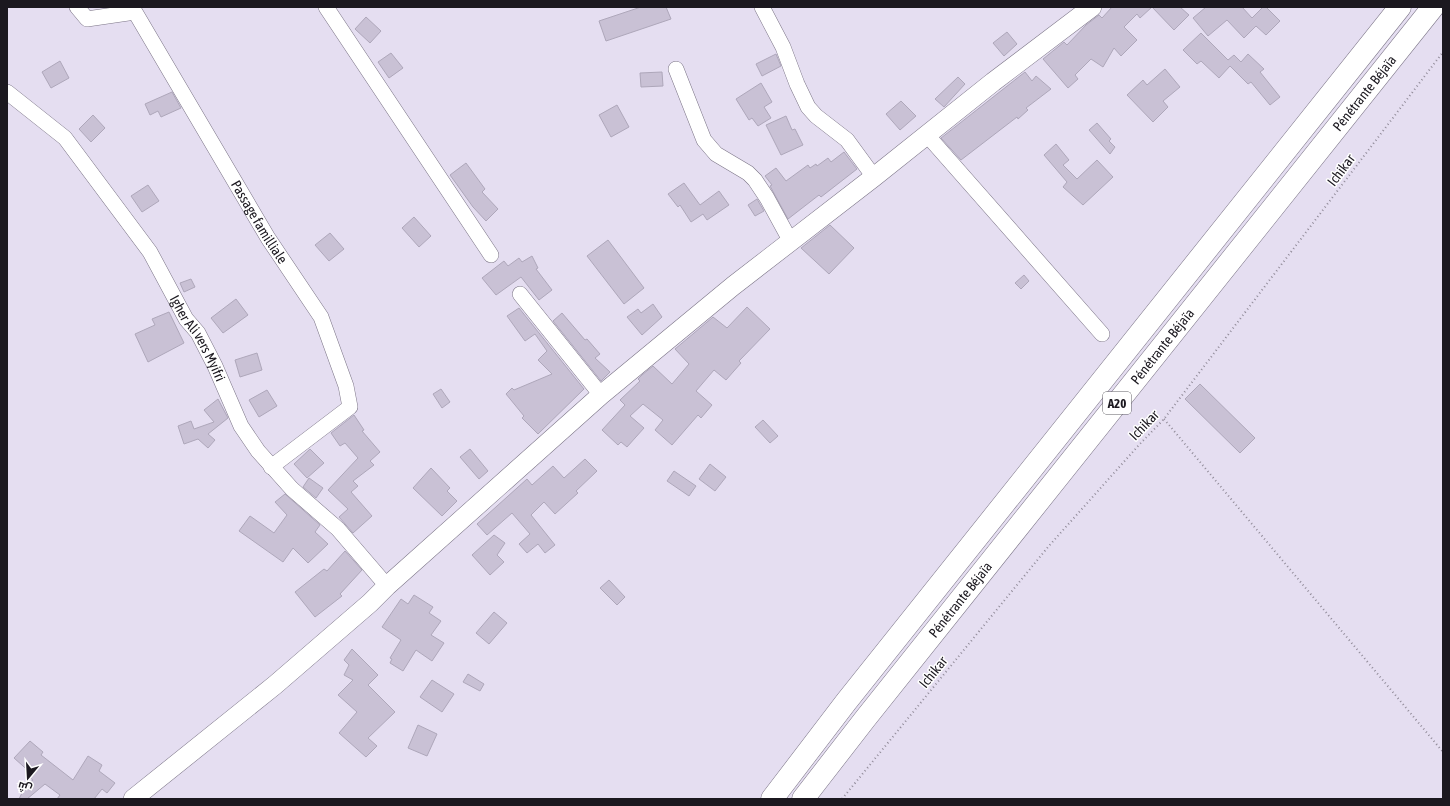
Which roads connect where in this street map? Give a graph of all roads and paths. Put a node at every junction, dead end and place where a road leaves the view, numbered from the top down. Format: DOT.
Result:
graph roads {
  1 [pos="77,7"];
  2 [pos="326,7"];
  3 [pos="762,7"];
  4 [pos="1092,7"];
  5 [pos="1400,7"];
  6 [pos="1432,7"];
  7 [pos="1443,52"];
  8 [pos="676,69"];
  9 [pos="7,92"];
  10 [pos="927,135"];
  11 [pos="874,177"];
  12 [pos="791,242"];
  13 [pos="491,255"];
  14 [pos="520,294"];
  15 [pos="1102,334"];
  16 [pos="602,395"];
  17 [pos="1164,419"];
  18 [pos="272,467"];
  19 [pos="387,586"];
  20 [pos="1443,752"];
  21 [pos="133,799"];
  22 [pos="772,799"];
  23 [pos="803,799"];
  24 [pos="842,799"];
  1 -- 18 [label="street, Passage familliale"];
  2 -- 13 [label="street"];
  3 -- 11 [label="street"];
  4 -- 10 [label="main road"];
  5 -- 22 [label="highway, Pénétrante Béjaïa / A20"];
  6 -- 23 [label="highway, Pénétrante Béjaïa / A20"];
  7 -- 17 [label="path, Ichikar"];
  8 -- 12 [label="street"];
  9 -- 18 [label="street, Igher Ali vers Myifri"];
  10 -- 11 [label="main road"];
  10 -- 15 [label="street"];
  11 -- 12 [label="main road"];
  12 -- 16 [label="main road"];
  14 -- 16 [label="street"];
  16 -- 19 [label="main road"];
  17 -- 20 [label="path"];
  17 -- 24 [label="path, Ichikar"];
  18 -- 19 [label="street, Igher Ali vers Myifri"];
  19 -- 21 [label="main road"];
}
